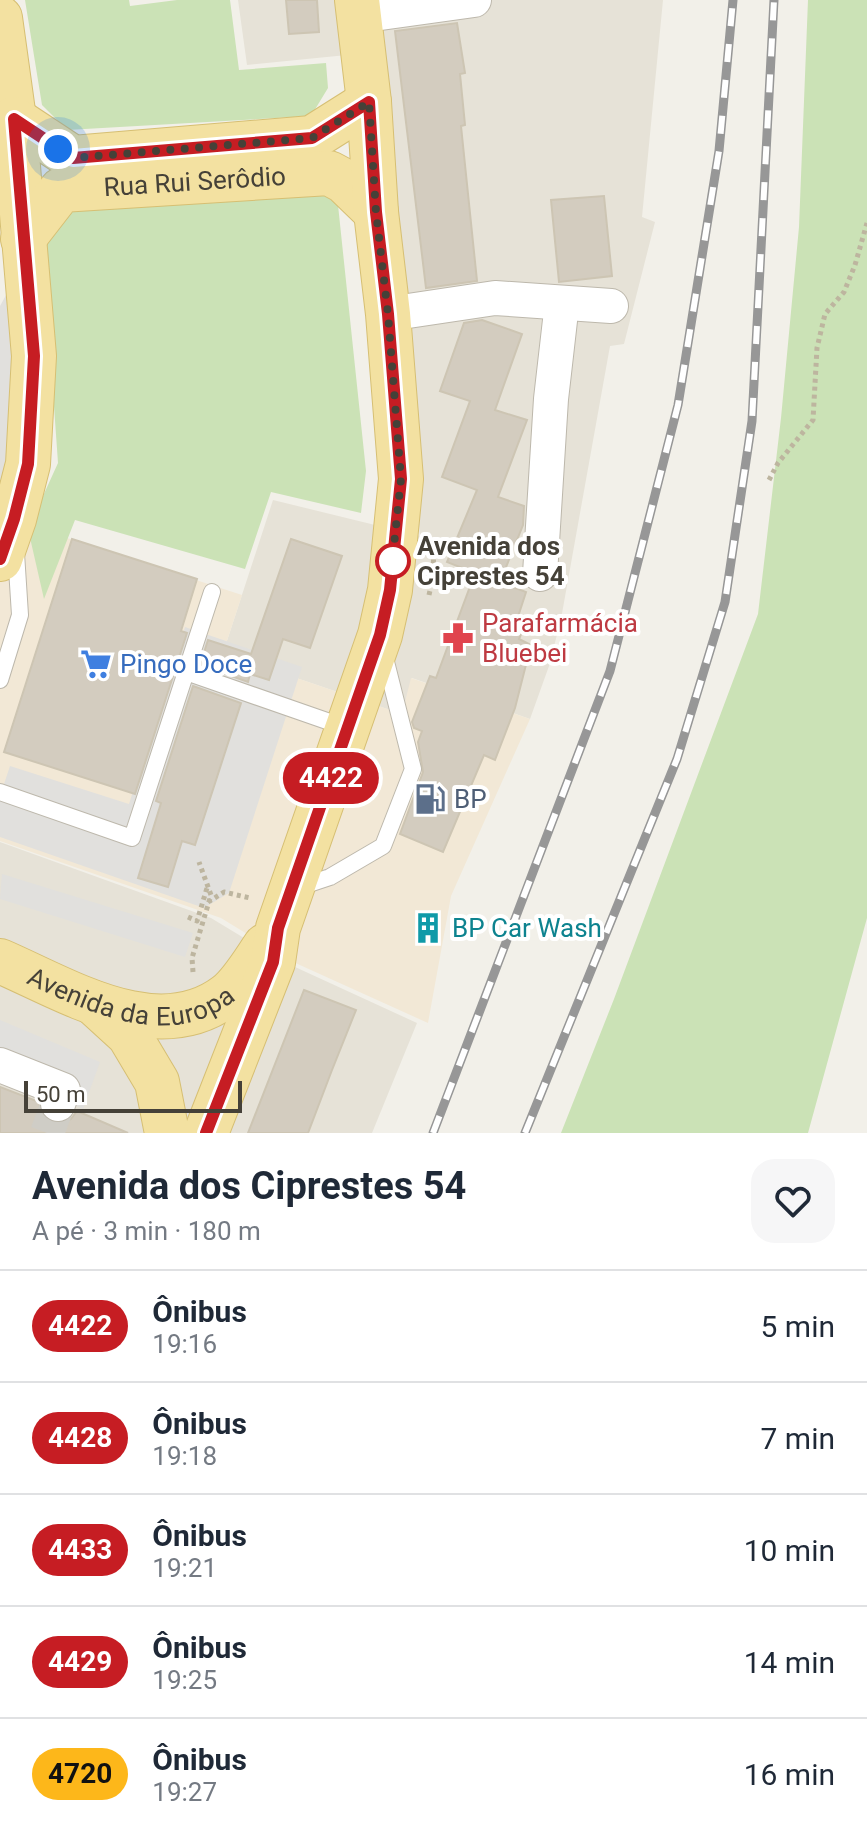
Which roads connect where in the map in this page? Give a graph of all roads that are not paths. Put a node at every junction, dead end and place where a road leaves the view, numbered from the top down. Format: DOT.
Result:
graph roads {
  1 [pos="474,0"];
  2 [pos="358,8"];
  3 [pos="0,18"];
  4 [pos="369,102"];
  5 [pos="14,119"];
  6 [pos="376,212"];
  7 [pos="23,239"];
  8 [pos="562,303"];
  9 [pos="611,306"];
  10 [pos="388,314"];
  11 [pos="7,539"];
  12 [pos="540,574"];
  13 [pos="212,592"];
  14 [pos="380,635"];
  15 [pos="186,672"];
  16 [pos="0,680"];
  17 [pos="348,729"];
  18 [pos="0,792"];
  19 [pos="273,905"];
  20 [pos="0,961"];
  21 [pos="92,1001"];
  22 [pos="0,1065"];
  23 [pos="60,1097"];
  24 [pos="167,1133"];
  25 [pos="206,1133"];
  1 -- 2 [label="street"];
  2 -- 4 [label="main road"];
  3 -- 5 [label="main road"];
  4 -- 5 [label="main road, Rua Rui Serôdio"];
  4 -- 6 [label="main road"];
  5 -- 7 [label="main road"];
  6 -- 7 [label="main road, Rua Rui Serôdio"];
  6 -- 10 [label="main road"];
  7 -- 11 [label="main road"];
  8 -- 9 [label="street"];
  8 -- 10 [label="street"];
  8 -- 12 [label="street"];
  10 -- 14 [label="main road"];
  11 -- 16 [label="lane"];
  13 -- 15 [label="lane"];
  14 -- 17 [label="main road"];
  14 -- 19 [label="lane"];
  15 -- 17 [label="lane"];
  15 -- 18 [label="lane"];
  17 -- 19 [label="main road"];
  19 -- 21 [label="main road, Avenida da Europa"];
  19 -- 25 [label="main road"];
  20 -- 21 [label="main road, Avenida da Europa"];
  21 -- 24 [label="main road"];
  22 -- 23 [label="street"];
}
